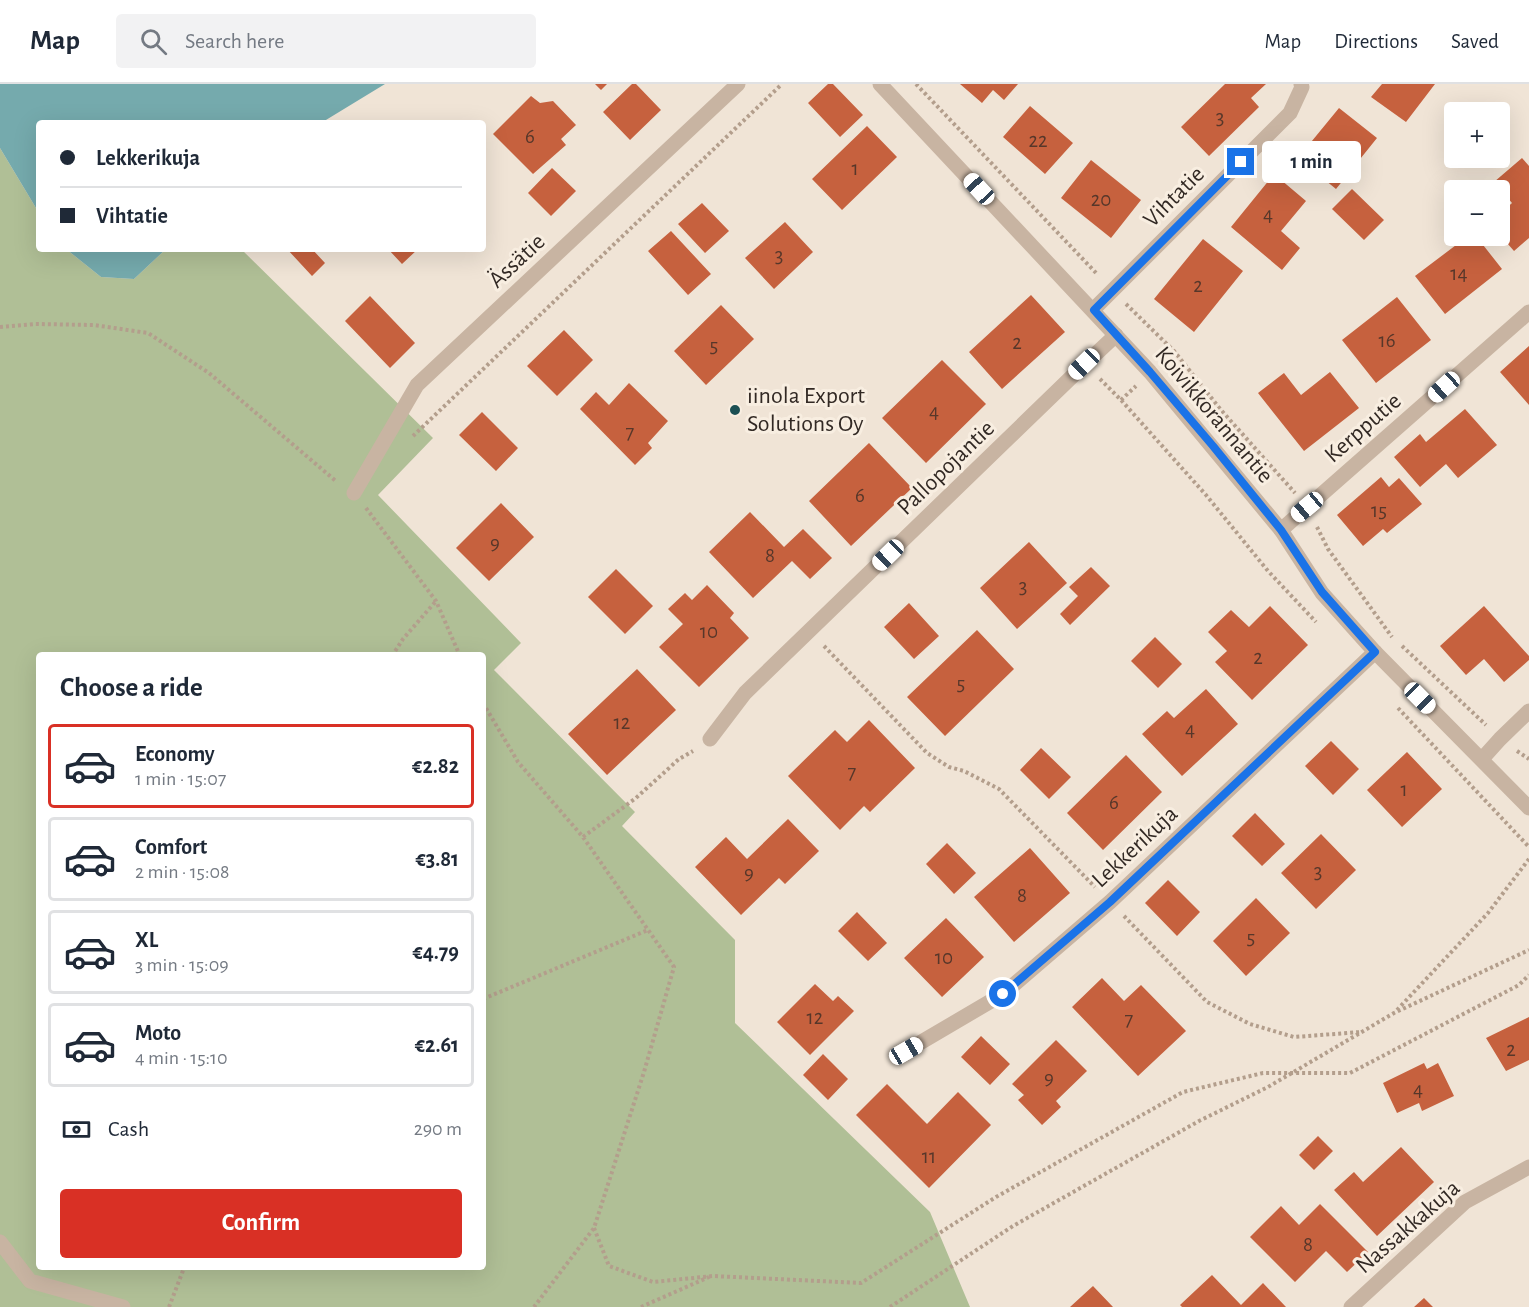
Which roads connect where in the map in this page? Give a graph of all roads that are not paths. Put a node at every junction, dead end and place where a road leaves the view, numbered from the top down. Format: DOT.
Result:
graph roads {
  1 [pos="738,84"];
  2 [pos="880,84"];
  3 [pos="1301,84"];
  4 [pos="1094,310"];
  5 [pos="1529,312"];
  6 [pos="1116,335"];
  7 [pos="354,493"];
  8 [pos="1281,530"];
  9 [pos="1375,652"];
  10 [pos="1529,711"];
  11 [pos="710,739"];
  12 [pos="1482,759"];
  13 [pos="1529,808"];
  14 [pos="906,1051"];
  15 [pos="1529,1167"];
  16 [pos="0,1242"];
  17 [pos="123,1307"];
  18 [pos="1351,1307"];
  1 -- 7 [label="street, Ässätie"];
  2 -- 4 [label="street, Koivikkorannantie"];
  3 -- 4 [label="street, Vihtatie"];
  4 -- 6 [label="street, Koivikkorannantie"];
  5 -- 8 [label="street, Kerpputie"];
  6 -- 8 [label="street, Koivikkorannantie"];
  6 -- 11 [label="street, Pallopojantie"];
  8 -- 9 [label="street, Koivikkorannantie"];
  9 -- 12 [label="street, Koivikkorannantie"];
  9 -- 14 [label="street, Lekkerikuja"];
  10 -- 12 [label="street"];
  12 -- 13 [label="street, Koivikkorannantie"];
  15 -- 18 [label="street, Nassakkakuja"];
  16 -- 17 [label="street"];
}
